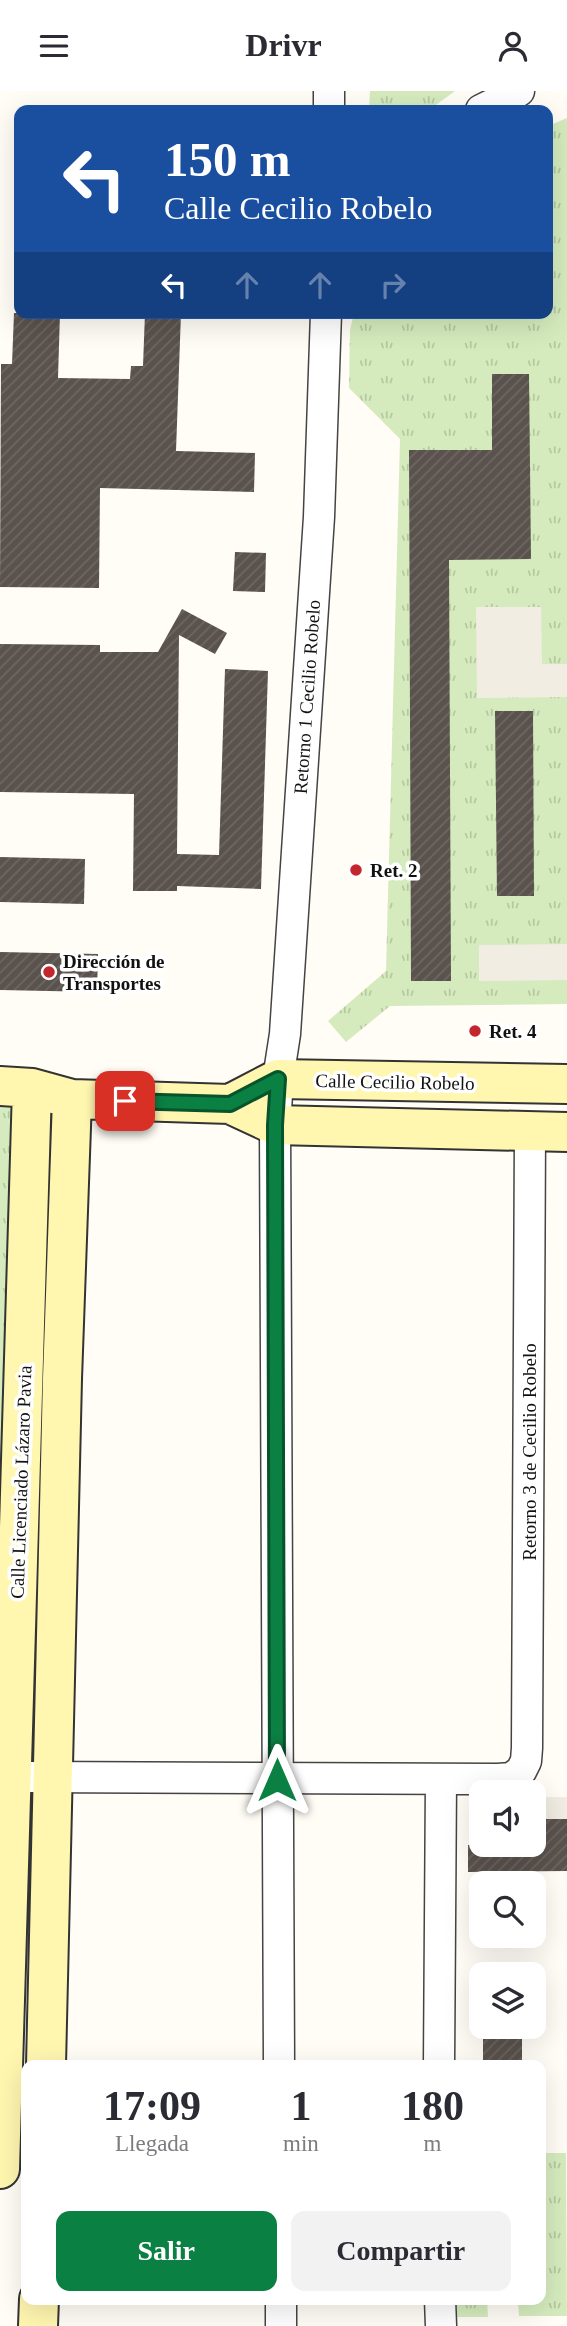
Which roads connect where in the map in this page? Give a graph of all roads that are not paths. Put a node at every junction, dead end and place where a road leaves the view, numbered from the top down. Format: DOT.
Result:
graph roads {
  1 [pos="519,91"];
  2 [pos="491,105"];
  3 [pos="326,319"];
  4 [pos="278,1079"];
  5 [pos="567,1084"];
  6 [pos="16,1087"];
  7 [pos="72,1100"];
  8 [pos="230,1104"];
  9 [pos="275,1125"];
  10 [pos="549,1131"];
  11 [pos="12,1776"];
  12 [pos="54,1778"];
  13 [pos="277,1780"];
  14 [pos="441,1780"];
  15 [pos="5,1896"];
  16 [pos="46,2060"];
  17 [pos="279,2060"];
  18 [pos="439,2060"];
  19 [pos="0,2169"];
  20 [pos="39,2305"];
  21 [pos="281,2305"];
  22 [pos="440,2305"];
  23 [pos="38,2326"];
  24 [pos="281,2326"];
  25 [pos="440,2326"];
  1 -- 2 [label="street"];
  3 -- 4 [label="street, Retorno 1 Cecilio Robelo"];
  4 -- 5 [label="street, Calle Cecilio Robelo"];
  4 -- 8 [label="street, Calle Cecilio Robelo"];
  4 -- 9 [label="street, Retorno 1 Cecilio Robelo"];
  6 -- 7 [label="street, Calle Cecilio Robelo"];
  6 -- 11 [label="street, Calle Licenciado Lázaro Pavia"];
  7 -- 8 [label="street, Calle Cecilio Robelo"];
  7 -- 12 [label="street, Calle Licenciado Lázaro Pavia"];
  8 -- 9 [label="street, Calle Cecilio Robelo"];
  9 -- 10 [label="street, Calle Cecilio Robelo"];
  9 -- 13 [label="street, Retorno 1 Cecilio Robelo"];
  10 -- 14 [label="street, Retorno 3 de Cecilio Robelo"];
  11 -- 12 [label="street"];
  11 -- 15 [label="street, Calle Licenciado Lázaro Pavia"];
  12 -- 13 [label="street"];
  12 -- 16 [label="street, Calle Licenciado Lázaro Pavia"];
  13 -- 14 [label="street"];
  13 -- 17 [label="street, Retorno 1 Cecilio Robelo"];
  14 -- 18 [label="street"];
  15 -- 19 [label="street, Calle Licenciado Lázaro Pavia"];
  20 -- 23 [label="street"];
  21 -- 24 [label="street"];
  22 -- 25 [label="street"];
}
